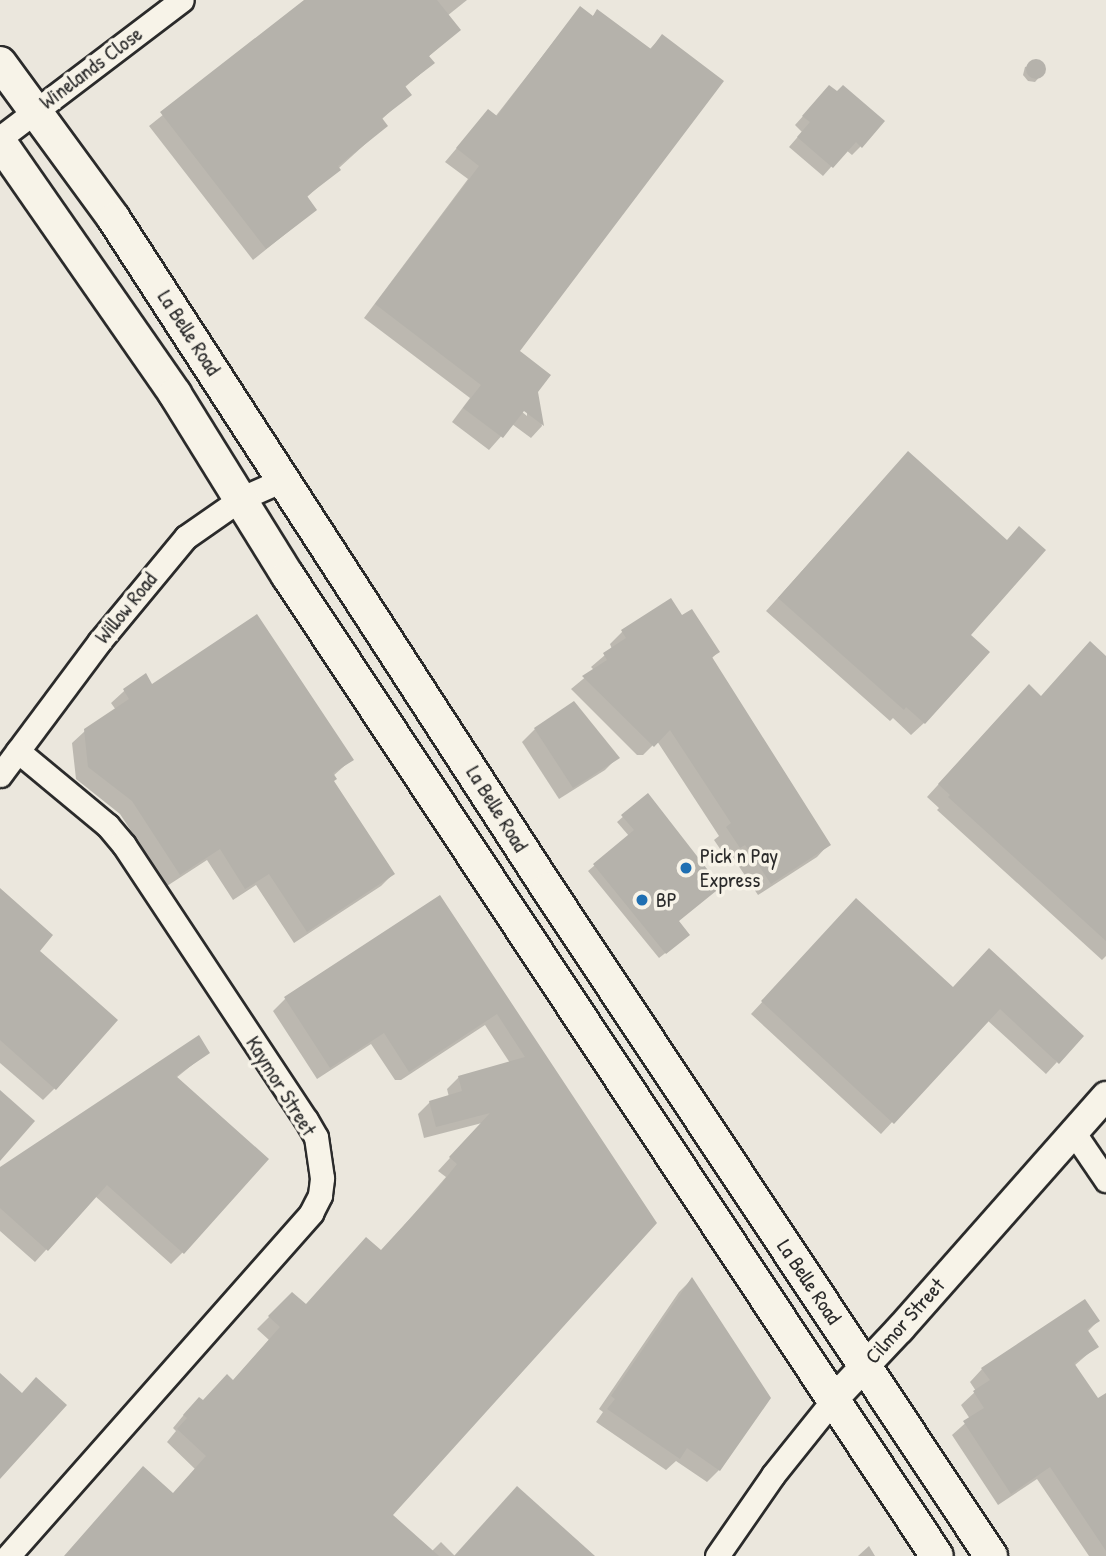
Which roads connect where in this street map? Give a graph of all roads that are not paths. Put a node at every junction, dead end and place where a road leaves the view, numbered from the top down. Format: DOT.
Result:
graph roads {
  1 [pos="182,0"];
  2 [pos="0,63"];
  3 [pos="36,110"];
  4 [pos="0,140"];
  5 [pos="285,479"];
  6 [pos="242,498"];
  7 [pos="18,751"];
  8 [pos="0,775"];
  9 [pos="1106,1096"];
  10 [pos="1074,1133"];
  11 [pos="1106,1180"];
  12 [pos="866,1366"];
  13 [pos="833,1400"];
  14 [pos="8,1556"];
  15 [pos="717,1556"];
  16 [pos="937,1556"];
  17 [pos="991,1556"];
  1 -- 3 [label="street, Winelands Close"];
  2 -- 3 [label="main road, La Belle Road"];
  3 -- 4 [label="street, Winelands Close"];
  3 -- 5 [label="main road, La Belle Road"];
  4 -- 6 [label="main road, La Belle Road"];
  5 -- 6 [label="street, Willow Road"];
  5 -- 12 [label="main road, La Belle Road"];
  6 -- 7 [label="street, Willow Road"];
  6 -- 13 [label="main road, La Belle Road"];
  7 -- 8 [label="street, Willow Road"];
  7 -- 14 [label="street, Kaymor Street"];
  9 -- 10 [label="street, Cilmor Street"];
  10 -- 11 [label="street"];
  10 -- 12 [label="street, Cilmor Street"];
  12 -- 13 [label="street, Cilmor Street"];
  12 -- 17 [label="main road, La Belle Road"];
  13 -- 15 [label="street, Cilmor Street"];
  13 -- 16 [label="main road, La Belle Road"];
}
